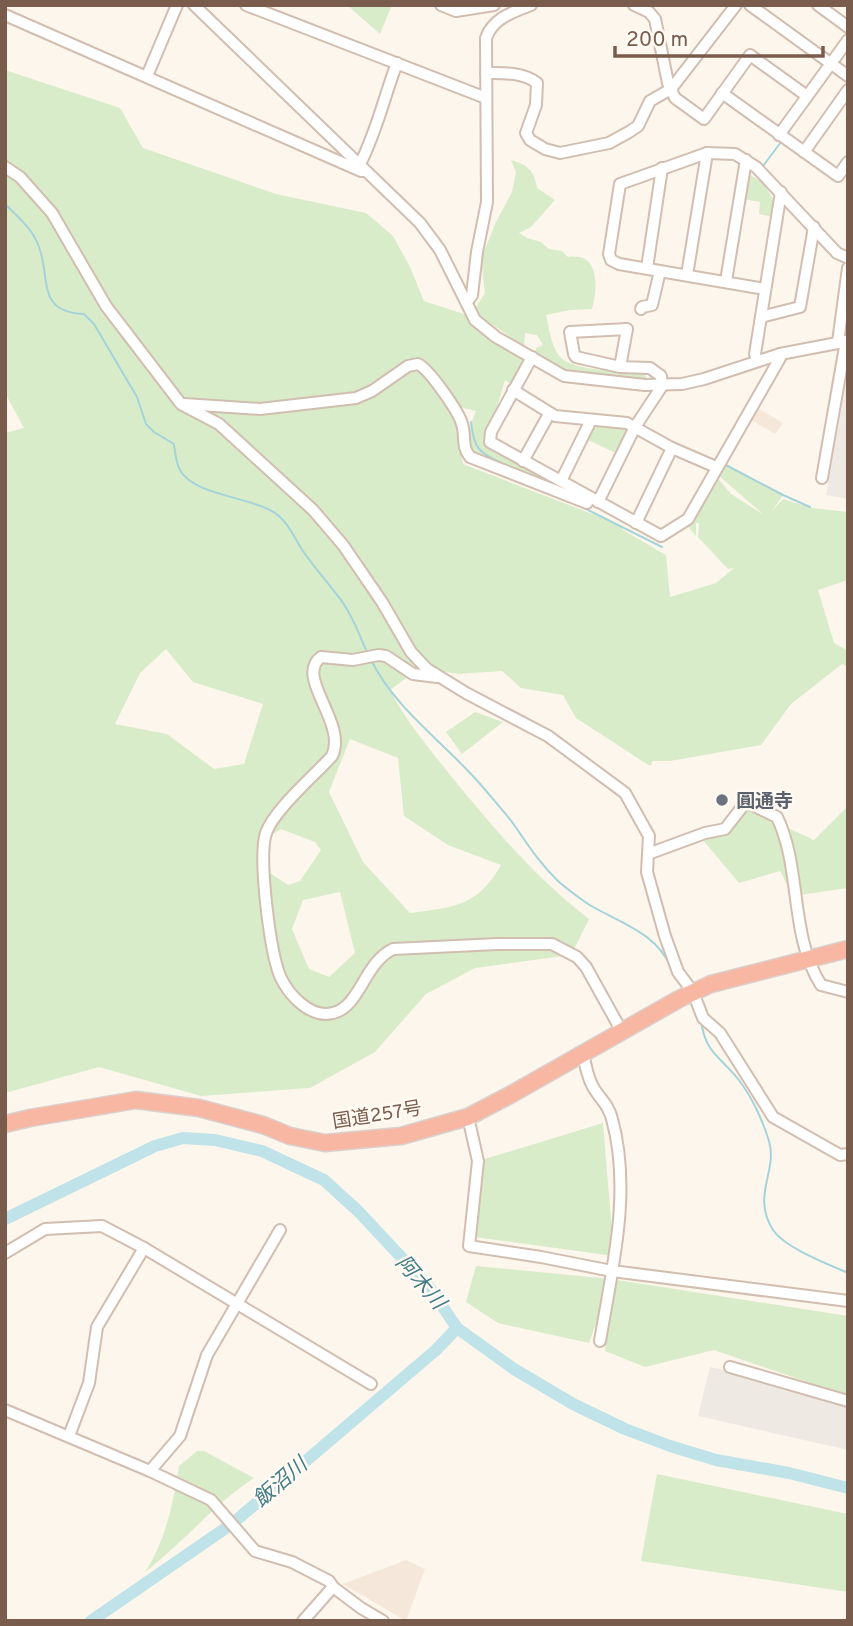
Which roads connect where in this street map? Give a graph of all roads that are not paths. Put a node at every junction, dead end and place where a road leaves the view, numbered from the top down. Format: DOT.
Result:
graph roads {
  1 [pos="177,5"];
  2 [pos="194,5"];
  3 [pos="246,5"];
  4 [pos="442,5"];
  5 [pos="494,5"];
  6 [pos="531,5"];
  7 [pos="634,5"];
  8 [pos="736,5"];
  9 [pos="750,5"];
  10 [pos="820,6"];
  11 [pos="5,15"];
  12 [pos="848,27"];
  13 [pos="848,40"];
  14 [pos="397,63"];
  15 [pos="831,64"];
  16 [pos="486,73"];
  17 [pos="846,75"];
  18 [pos="147,76"];
  19 [pos="671,89"];
  20 [pos="848,90"];
  21 [pos="722,93"];
  22 [pos="807,96"];
  23 [pos="486,98"];
  24 [pos="783,137"];
  25 [pos="804,152"];
  26 [pos="706,153"];
  27 [pos="747,160"];
  28 [pos="848,162"];
  29 [pos="5,167"];
  30 [pos="363,167"];
  31 [pos="662,168"];
  32 [pos="781,192"];
  33 [pos="814,227"];
  34 [pos="848,258"];
  35 [pos="647,268"];
  36 [pos="848,268"];
  37 [pos="660,271"];
  38 [pos="687,275"];
  39 [pos="726,281"];
  40 [pos="765,289"];
  41 [pos="467,302"];
  42 [pos="641,309"];
  43 [pos="761,317"];
  44 [pos="844,341"];
  45 [pos="780,354"];
  46 [pos="532,358"];
  47 [pos="757,360"];
  48 [pos="620,367"];
  49 [pos="662,386"];
  50 [pos="513,390"];
  51 [pos="181,404"];
  52 [pos="549,414"];
  53 [pos="591,420"];
  54 [pos="635,427"];
  55 [pos="672,448"];
  56 [pos="523,461"];
  57 [pos="716,467"];
  58 [pos="822,478"];
  59 [pos="561,481"];
  60 [pos="598,502"];
  61 [pos="636,523"];
  62 [pos="438,677"];
  63 [pos="648,854"];
  64 [pos="848,949"];
  65 [pos="808,958"];
  66 [pos="848,992"];
  67 [pos="686,995"];
  68 [pos="621,1030"];
  69 [pos="583,1052"];
  70 [pos="468,1117"];
  71 [pos="5,1124"];
  72 [pos="848,1154"];
  73 [pos="280,1230"];
  74 [pos="144,1248"];
  75 [pos="5,1253"];
  76 [pos="612,1271"];
  77 [pos="848,1301"];
  78 [pos="236,1303"];
  79 [pos="600,1341"];
  80 [pos="730,1367"];
  81 [pos="371,1384"];
  82 [pos="848,1401"];
  83 [pos="5,1410"];
  84 [pos="69,1436"];
  85 [pos="150,1471"];
  86 [pos="333,1587"];
  87 [pos="303,1621"];
  88 [pos="383,1621"];
  1 -- 18 [label="street"];
  2 -- 30 [label="street"];
  3 -- 14 [label="street"];
  4 -- 5 [label="street"];
  6 -- 16 [label="street"];
  7 -- 19 [label="street"];
  8 -- 19 [label="street"];
  9 -- 15 [label="street"];
  10 -- 12 [label="street"];
  11 -- 18 [label="street"];
  13 -- 15 [label="street"];
  14 -- 23 [label="street"];
  14 -- 30 [label="street"];
  15 -- 17 [label="street"];
  15 -- 22 [label="street"];
  16 -- 19 [label="street"];
  16 -- 23 [label="street"];
  18 -- 30 [label="street"];
  19 -- 21 [label="street"];
  20 -- 25 [label="street"];
  21 -- 22 [label="street"];
  21 -- 24 [label="street"];
  22 -- 24 [label="street"];
  23 -- 41 [label="street"];
  24 -- 25 [label="street"];
  25 -- 28 [label="street"];
  26 -- 27 [label="street"];
  26 -- 31 [label="street"];
  26 -- 38 [label="street"];
  27 -- 32 [label="street"];
  27 -- 39 [label="street"];
  29 -- 51 [label="street"];
  30 -- 41 [label="street"];
  31 -- 35 [label="street"];
  31 -- 35 [label="street"];
  32 -- 33 [label="street"];
  32 -- 40 [label="street"];
  33 -- 34 [label="street"];
  33 -- 43 [label="street"];
  35 -- 37 [label="street"];
  36 -- 44 [label="street"];
  37 -- 38 [label="street"];
  37 -- 42 [label="street"];
  38 -- 39 [label="street"];
  39 -- 40 [label="street"];
  40 -- 43 [label="street"];
  41 -- 46 [label="street"];
  43 -- 47 [label="street"];
  44 -- 45 [label="street"];
  44 -- 58 [label="street"];
  45 -- 47 [label="street"];
  45 -- 57 [label="street"];
  46 -- 49 [label="street"];
  46 -- 50 [label="street"];
  47 -- 49 [label="street"];
  48 -- 48 [label="street"];
  48 -- 49 [label="street"];
  49 -- 54 [label="street"];
  50 -- 52 [label="street"];
  50 -- 56 [label="street"];
  51 -- 60 [label="street"];
  51 -- 62 [label="street"];
  52 -- 53 [label="street"];
  52 -- 56 [label="street"];
  53 -- 54 [label="street"];
  53 -- 59 [label="street"];
  54 -- 55 [label="street"];
  54 -- 60 [label="street"];
  55 -- 57 [label="street"];
  55 -- 61 [label="street"];
  56 -- 59 [label="street"];
  57 -- 61 [label="street"];
  59 -- 60 [label="street"];
  60 -- 61 [label="street"];
  62 -- 63 [label="street"];
  62 -- 68 [label="street"];
  63 -- 65 [label="street"];
  63 -- 67 [label="street"];
  64 -- 65 [label="highway, 国道257号"];
  65 -- 66 [label="street"];
  65 -- 67 [label="highway, 国道257号"];
  67 -- 68 [label="highway, 国道257号"];
  67 -- 72 [label="street"];
  68 -- 69 [label="highway, 国道257号"];
  69 -- 70 [label="highway, 国道257号"];
  69 -- 76 [label="street"];
  70 -- 71 [label="highway, 国道257号"];
  70 -- 76 [label="street"];
  73 -- 78 [label="street"];
  74 -- 75 [label="street"];
  74 -- 78 [label="street"];
  74 -- 84 [label="street"];
  76 -- 77 [label="street"];
  76 -- 79 [label="street"];
  78 -- 81 [label="street"];
  78 -- 85 [label="street"];
  80 -- 82 [label="street"];
  83 -- 84 [label="street"];
  84 -- 85 [label="street"];
  85 -- 86 [label="street"];
  86 -- 87 [label="street"];
  86 -- 88 [label="street"];
}
